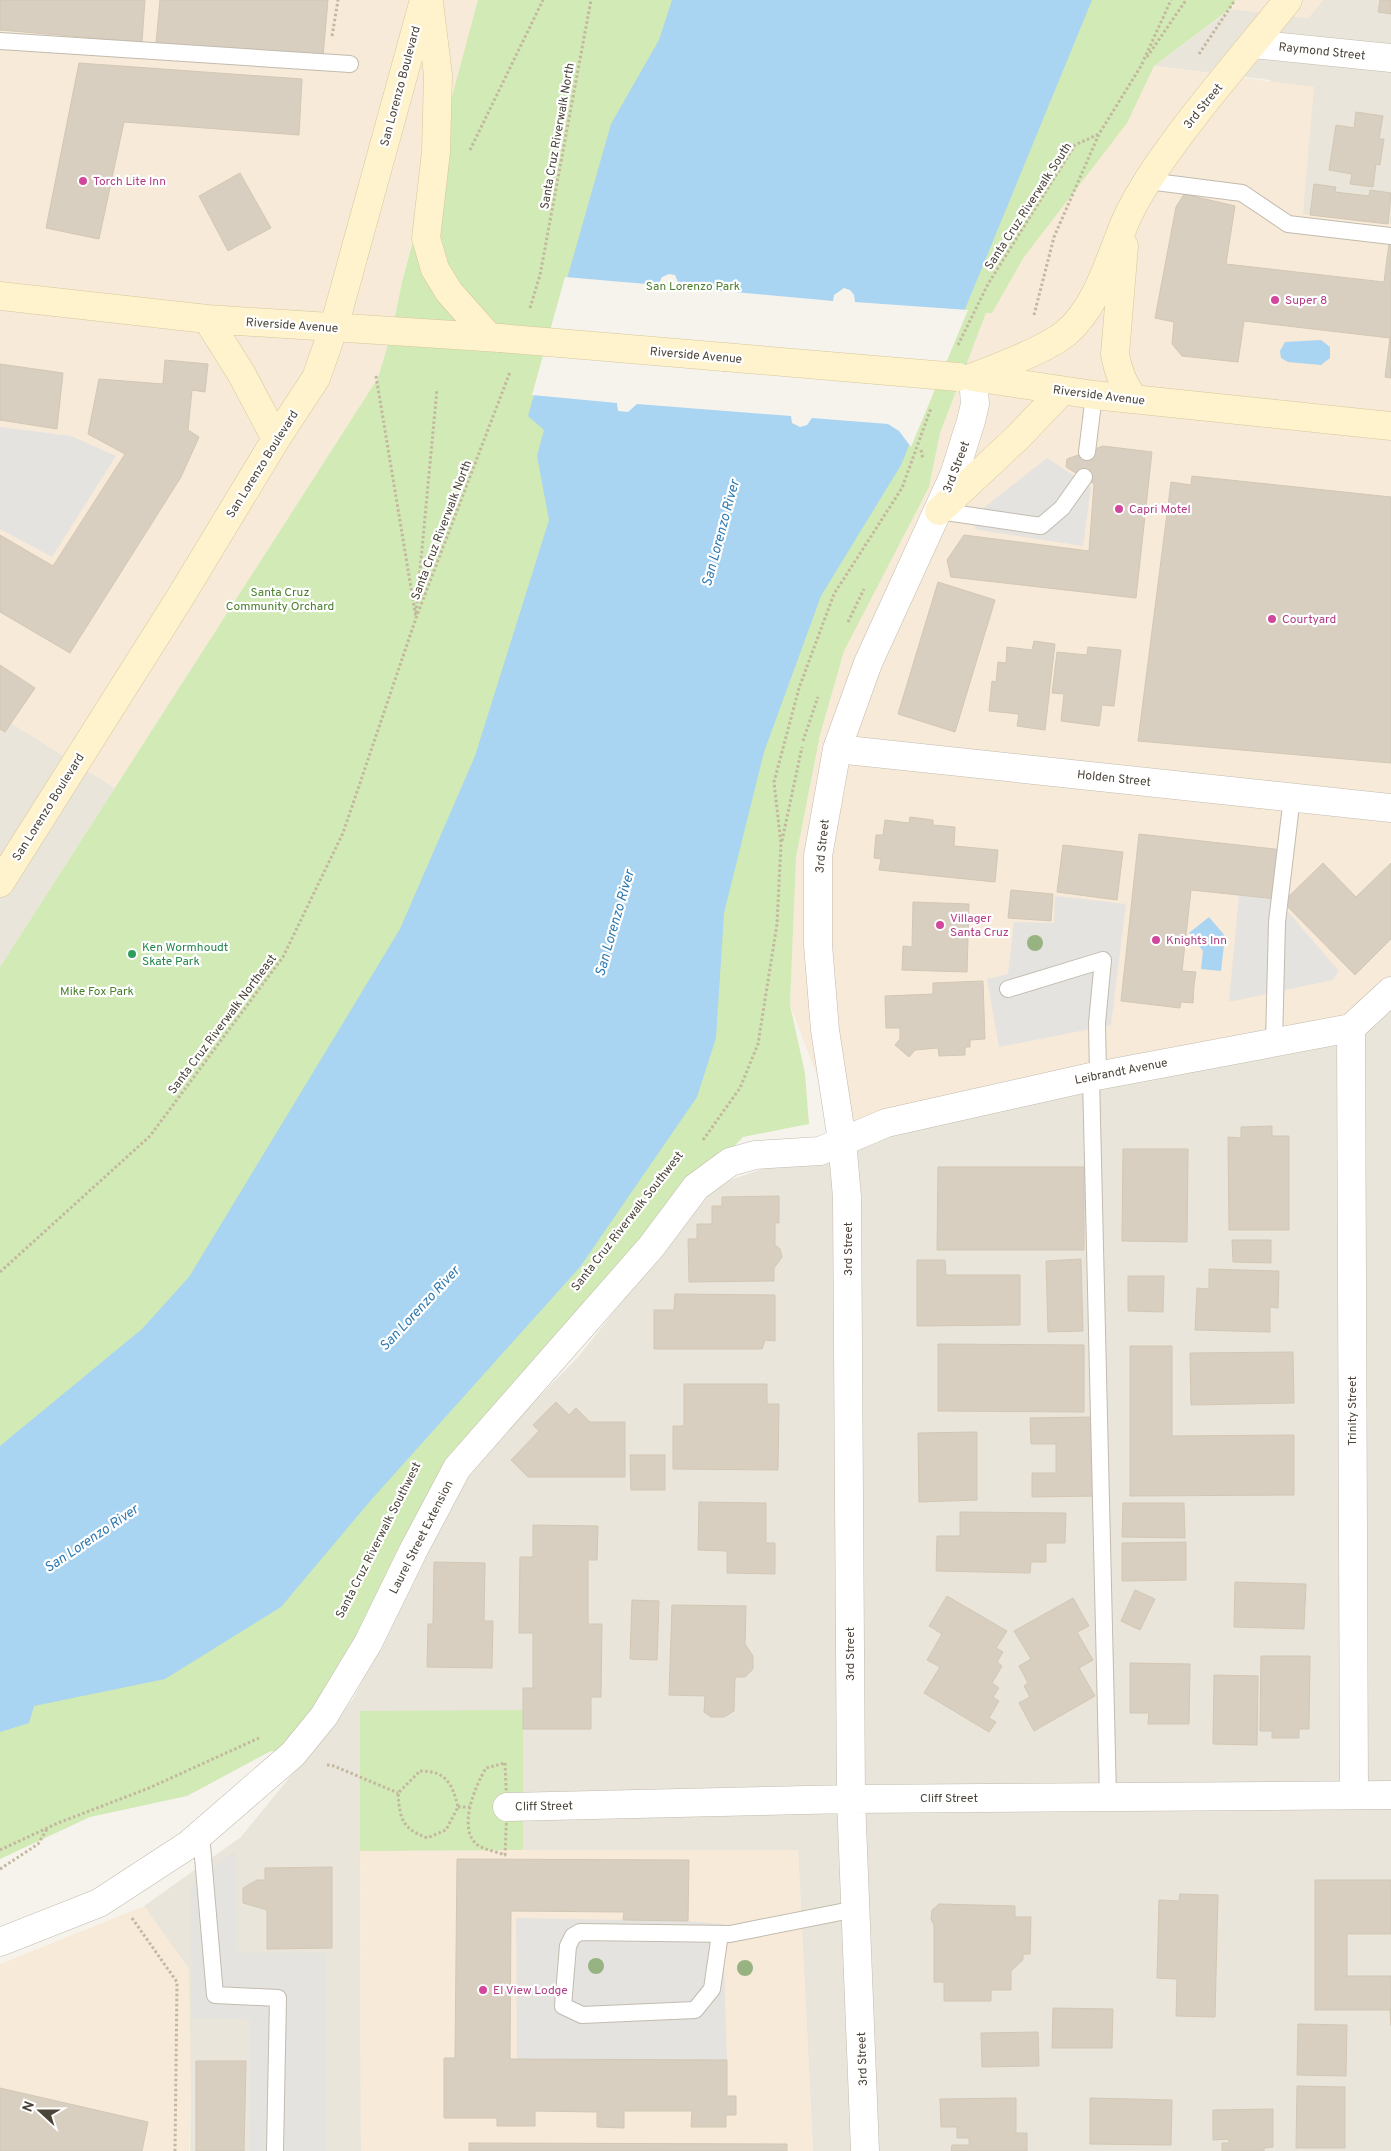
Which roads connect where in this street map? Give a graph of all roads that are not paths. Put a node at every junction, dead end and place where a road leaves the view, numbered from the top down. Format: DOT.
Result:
graph roads {
  1 [pos="424,0"];
  2 [pos="429,0"];
  3 [pos="1288,0"];
  4 [pos="0,41"];
  5 [pos="1253,44"];
  6 [pos="1391,58"];
  7 [pos="350,64"];
  8 [pos="1148,181"];
  9 [pos="1127,217"];
  10 [pos="1391,236"];
  11 [pos="0,296"];
  12 [pos="207,319"];
  13 [pos="334,327"];
  14 [pos="494,338"];
  15 [pos="966,377"];
  16 [pos="1062,390"];
  17 [pos="1094,395"];
  18 [pos="1134,399"];
  19 [pos="1391,426"];
  20 [pos="276,439"];
  21 [pos="1087,452"];
  22 [pos="1084,477"];
  23 [pos="939,510"];
  24 [pos="837,749"];
  25 [pos="1292,797"];
  26 [pos="1391,808"];
  27 [pos="0,883"];
  28 [pos="1008,989"];
  29 [pos="1391,991"];
  30 [pos="1351,1028"];
  31 [pos="1274,1043"];
  32 [pos="1095,1076"];
  33 [pos="842,1141"];
  34 [pos="1354,1794"];
  35 [pos="1391,1795"];
  36 [pos="1108,1798"];
  37 [pos="851,1799"];
  38 [pos="507,1807"];
  39 [pos="201,1834"];
  40 [pos="856,1909"];
  41 [pos="720,1934"];
  42 [pos="0,1942"];
  43 [pos="276,2151"];
  44 [pos="865,2151"];
  1 -- 13 [label="street, San Lorenzo Boulevard"];
  2 -- 14 [label="street"];
  3 -- 5 [label="street, 3rd Street"];
  4 -- 7 [label="lane"];
  5 -- 6 [label="street, Raymond Street"];
  5 -- 8 [label="street, 3rd Street"];
  8 -- 9 [label="street, 3rd Street"];
  8 -- 10 [label="lane"];
  9 -- 15 [label="street, 3rd Street"];
  9 -- 18 [label="street"];
  11 -- 12 [label="street, Riverside Avenue"];
  12 -- 13 [label="street, Riverside Avenue"];
  12 -- 20 [label="street"];
  13 -- 14 [label="street, Riverside Avenue"];
  13 -- 20 [label="street, San Lorenzo Boulevard"];
  14 -- 15 [label="street, Riverside Avenue, bridge"];
  15 -- 16 [label="street, Riverside Avenue"];
  15 -- 23 [label="street, 3rd Street"];
  16 -- 17 [label="street, Riverside Avenue"];
  16 -- 23 [label="street"];
  17 -- 18 [label="street, Riverside Avenue"];
  17 -- 21 [label="lane"];
  18 -- 19 [label="street, Riverside Avenue"];
  20 -- 27 [label="street, San Lorenzo Boulevard"];
  22 -- 23 [label="lane"];
  23 -- 24 [label="street, 3rd Street"];
  24 -- 25 [label="street, Holden Street"];
  24 -- 33 [label="street, 3rd Street"];
  25 -- 26 [label="street, Holden Street"];
  25 -- 31 [label="lane"];
  28 -- 32 [label="lane"];
  29 -- 30 [label="street"];
  30 -- 31 [label="street, Leibrandt Avenue"];
  30 -- 34 [label="street, Trinity Street"];
  31 -- 32 [label="street, Leibrandt Avenue"];
  32 -- 33 [label="street, Leibrandt Avenue"];
  32 -- 36 [label="lane"];
  33 -- 37 [label="street, 3rd Street"];
  33 -- 39 [label="street, Laurel Street Extension"];
  34 -- 35 [label="street, Cliff Street"];
  34 -- 36 [label="street, Cliff Street"];
  36 -- 37 [label="street, Cliff Street"];
  37 -- 38 [label="street, Cliff Street"];
  37 -- 40 [label="street, 3rd Street"];
  39 -- 42 [label="street, Laurel Street Extension"];
  39 -- 43 [label="lane"];
  40 -- 41 [label="lane"];
  40 -- 44 [label="street, 3rd Street"];
  41 -- 41 [label="lane"];
}
